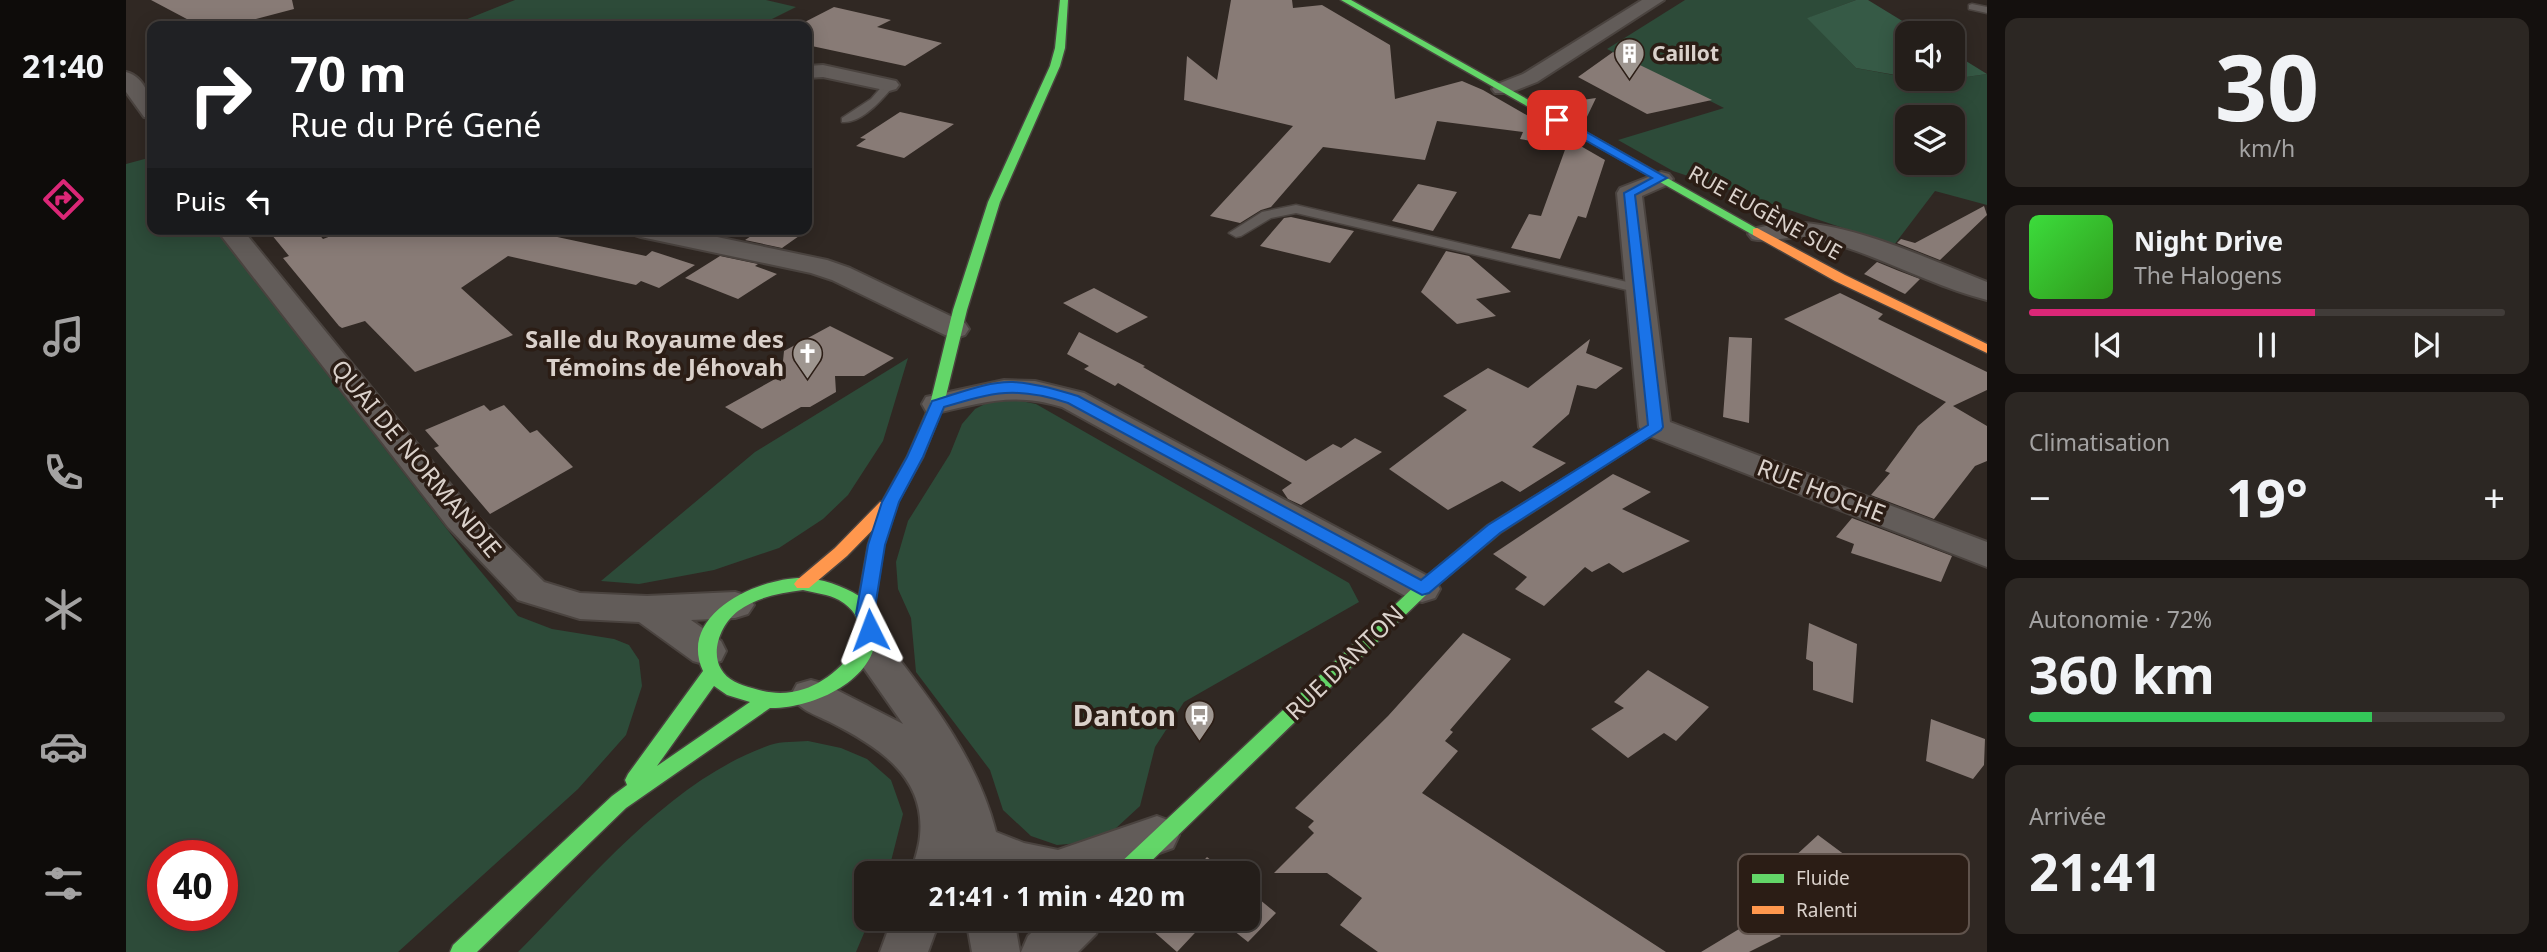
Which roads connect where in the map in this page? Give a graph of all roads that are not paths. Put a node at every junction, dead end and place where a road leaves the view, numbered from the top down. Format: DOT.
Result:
graph roads {
  1 [pos="1064,0"];
  2 [pos="1345,0"];
  3 [pos="1656,0"];
  4 [pos="1972,7"];
  5 [pos="1987,10"];
  6 [pos="812,72"];
  7 [pos="126,78"];
  8 [pos="889,85"];
  9 [pos="1502,89"];
  10 [pos="147,105"];
  11 [pos="846,120"];
  12 [pos="1661,178"];
  13 [pos="1236,233"];
  14 [pos="1761,234"];
  15 [pos="233,235"];
  16 [pos="670,235"];
  17 [pos="1640,289"];
  18 [pos="1987,292"];
  19 [pos="955,329"];
  20 [pos="1987,349"];
  21 [pos="937,404"];
  22 [pos="1655,427"];
  23 [pos="890,502"];
  24 [pos="1987,555"];
  25 [pos="803,584"];
  26 [pos="1422,589"];
  27 [pos="735,604"];
  28 [pos="647,609"];
  29 [pos="867,630"];
  30 [pos="710,662"];
  31 [pos="811,695"];
  32 [pos="768,701"];
  33 [pos="619,802"];
  34 [pos="1170,830"];
  35 [pos="980,859"];
  36 [pos="937,861"];
  37 [pos="1138,861"];
  38 [pos="912,931"];
  39 [pos="992,931"];
  40 [pos="1067,931"];
  41 [pos="461,952"];
  42 [pos="904,952"];
  43 [pos="996,952"];
  44 [pos="1045,952"];
  1 -- 19 [label="street"];
  2 -- 9 [label="street, RUE EUGÈNE SUE"];
  3 -- 9 [label="street"];
  4 -- 5 [label="lane"];
  6 -- 8 [label="street"];
  7 -- 10 [label="street"];
  8 -- 11 [label="lane"];
  9 -- 12 [label="street, RUE EUGÈNE SUE"];
  12 -- 14 [label="street, RUE EUGÈNE SUE"];
  12 -- 17 [label="street"];
  13 -- 17 [label="lane"];
  14 -- 18 [label="street"];
  14 -- 20 [label="street, RUE EUGÈNE SUE"];
  15 -- 28 [label="street, QUAI DE NORMANDIE"];
  16 -- 19 [label="street"];
  17 -- 22 [label="street"];
  19 -- 21 [label="street"];
  21 -- 23 [label="street"];
  21 -- 26 [label="street"];
  22 -- 24 [label="street, RUE HOCHE"];
  22 -- 26 [label="street, RUE DANTON"];
  23 -- 25 [label="street"];
  23 -- 29 [label="street"];
  25 -- 27 [label="street"];
  25 -- 29 [label="street"];
  26 -- 34 [label="street, RUE DANTON"];
  27 -- 28 [label="street, QUAI DE NORMANDIE"];
  27 -- 30 [label="street"];
  28 -- 30 [label="street"];
  29 -- 31 [label="street"];
  29 -- 35 [label="street"];
  30 -- 32 [label="street"];
  30 -- 33 [label="street"];
  31 -- 32 [label="street"];
  31 -- 36 [label="street"];
  32 -- 33 [label="street"];
  33 -- 41 [label="street"];
  34 -- 35 [label="street, RUE DANTON"];
  34 -- 37 [label="street, RUE DANTON"];
  38 -- 42 [label="street"];
  39 -- 43 [label="street"];
  40 -- 44 [label="street"];
}
